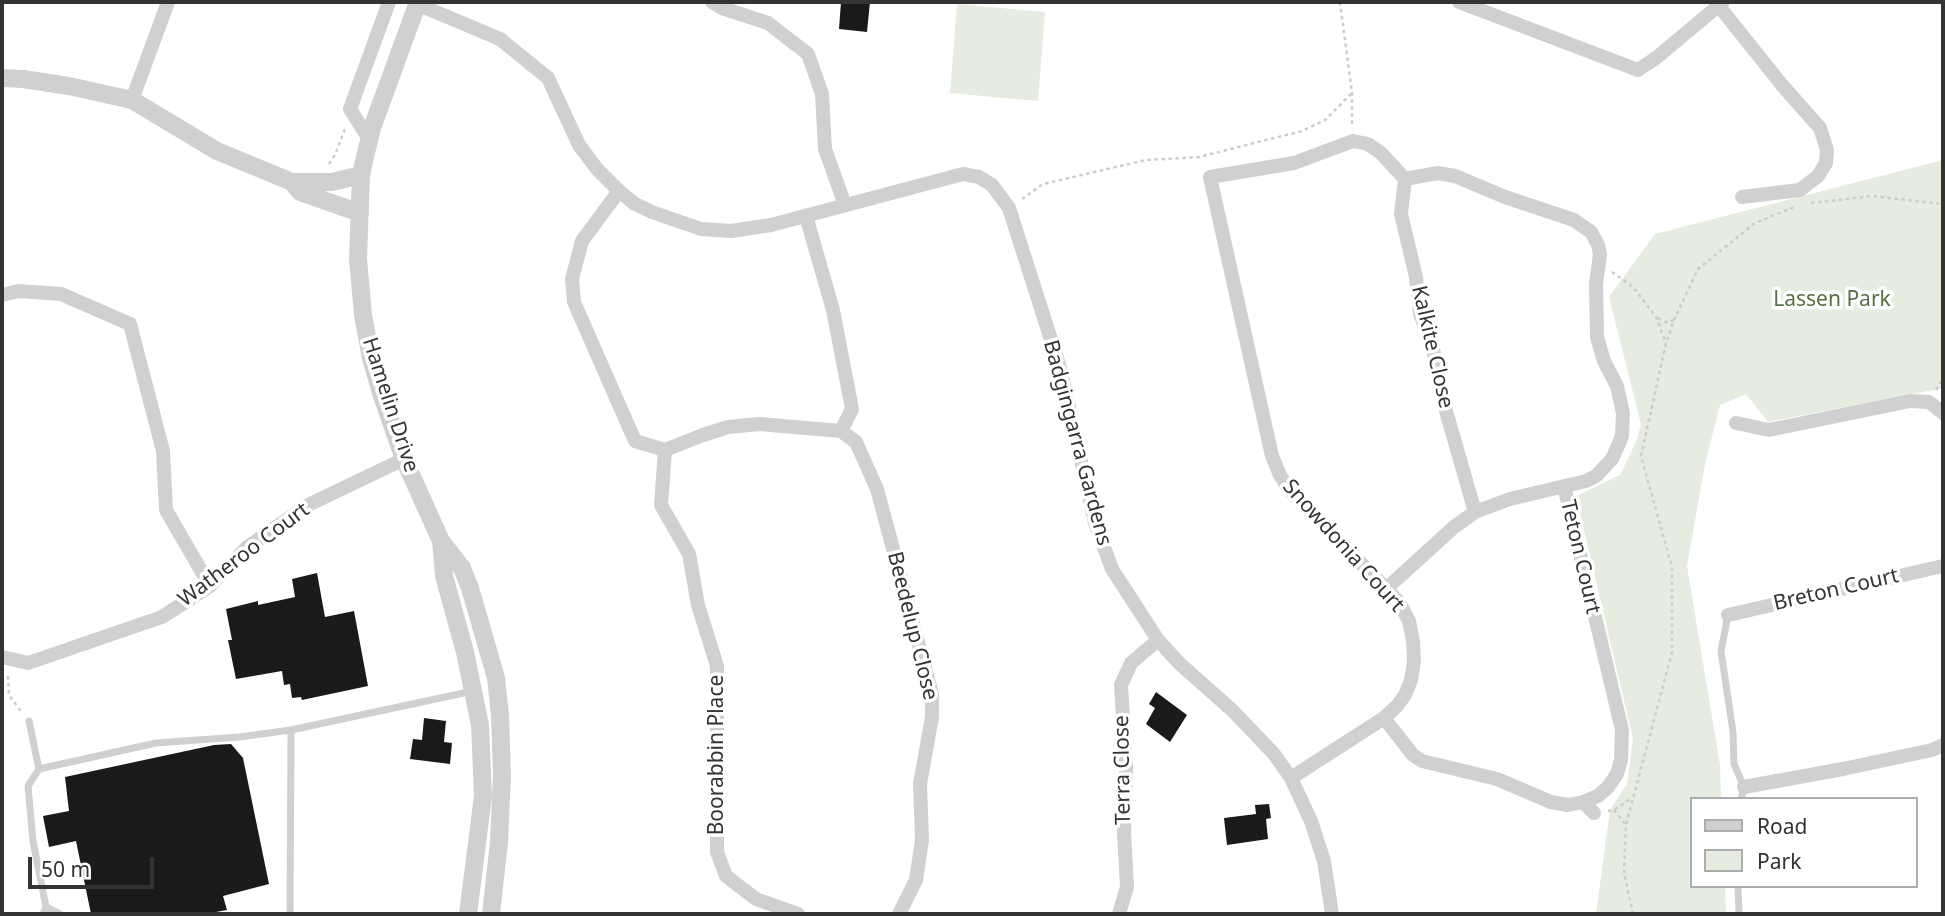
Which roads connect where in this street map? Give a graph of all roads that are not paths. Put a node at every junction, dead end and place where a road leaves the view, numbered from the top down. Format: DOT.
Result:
graph roads {
  1 [pos="169,2"];
  2 [pos="389,2"];
  3 [pos="712,2"];
  4 [pos="1458,2"];
  5 [pos="418,3"];
  6 [pos="1721,3"];
  7 [pos="2,78"];
  8 [pos="132,100"];
  9 [pos="369,139"];
  10 [pos="361,175"];
  11 [pos="1405,179"];
  12 [pos="292,182"];
  13 [pos="619,191"];
  14 [pos="1742,197"];
  15 [pos="845,205"];
  16 [pos="360,213"];
  17 [pos="806,216"];
  18 [pos="2,295"];
  19 [pos="1943,413"];
  20 [pos="1736,423"];
  21 [pos="841,431"];
  22 [pos="665,450"];
  23 [pos="404,459"];
  24 [pos="1564,486"];
  25 [pos="1475,512"];
  26 [pos="441,541"];
  27 [pos="1943,566"];
  28 [pos="210,586"];
  29 [pos="1387,588"];
  30 [pos="1728,615"];
  31 [pos="1158,640"];
  32 [pos="2,657"];
  33 [pos="474,691"];
  34 [pos="1384,718"];
  35 [pos="29,721"];
  36 [pos="291,730"];
  37 [pos="1943,745"];
  38 [pos="39,769"];
  39 [pos="1291,778"];
  40 [pos="1742,793"];
  41 [pos="1738,888"];
  42 [pos="45,911"];
  43 [pos="60,914"];
  44 [pos="290,914"];
  45 [pos="468,914"];
  46 [pos="491,914"];
  47 [pos="798,914"];
  48 [pos="899,914"];
  49 [pos="1119,914"];
  50 [pos="1332,914"];
  51 [pos="1739,914"];
  1 -- 8 [label="street"];
  2 -- 9 [label="street"];
  3 -- 15 [label="street"];
  4 -- 6 [label="street"];
  5 -- 9 [label="street, Hamelin Drive"];
  5 -- 13 [label="street, Badgingarra Gardens"];
  6 -- 14 [label="street"];
  7 -- 8 [label="street"];
  8 -- 12 [label="street"];
  9 -- 10 [label="street, Hamelin Drive"];
  10 -- 12 [label="street"];
  10 -- 16 [label="street, Hamelin Drive"];
  11 -- 24 [label="street"];
  11 -- 25 [label="street, Kalkite Close"];
  11 -- 29 [label="street, Snowdonia Court"];
  12 -- 16 [label="street"];
  13 -- 17 [label="street, Badgingarra Gardens"];
  13 -- 22 [label="street"];
  15 -- 17 [label="street, Badgingarra Gardens"];
  15 -- 31 [label="street, Badgingarra Gardens"];
  16 -- 23 [label="street, Hamelin Drive"];
  17 -- 21 [label="street"];
  18 -- 28 [label="street"];
  19 -- 20 [label="street"];
  21 -- 22 [label="street"];
  21 -- 48 [label="street, Beedelup Close"];
  22 -- 47 [label="street, Boorabbin Place"];
  23 -- 26 [label="street, Hamelin Drive"];
  23 -- 28 [label="street, Watheroo Court"];
  24 -- 25 [label="street"];
  24 -- 34 [label="street, Teton Court"];
  25 -- 29 [label="street"];
  26 -- 33 [label="street, Hamelin Drive"];
  26 -- 46 [label="street, Hamelin Drive"];
  27 -- 30 [label="street, Breton Court"];
  28 -- 32 [label="street, Watheroo Court"];
  29 -- 34 [label="street, Snowdonia Court"];
  30 -- 40 [label="lane"];
  31 -- 39 [label="street, Badgingarra Gardens"];
  31 -- 49 [label="street, Terra Close"];
  33 -- 36 [label="lane"];
  33 -- 45 [label="street, Hamelin Drive"];
  34 -- 39 [label="street, Snowdonia Court"];
  35 -- 38 [label="lane"];
  36 -- 38 [label="lane"];
  36 -- 44 [label="lane"];
  37 -- 40 [label="street"];
  38 -- 42 [label="lane"];
  39 -- 50 [label="street, Badgingarra Gardens"];
  41 -- 51 [label="lane"];
  42 -- 43 [label="lane"];
}
